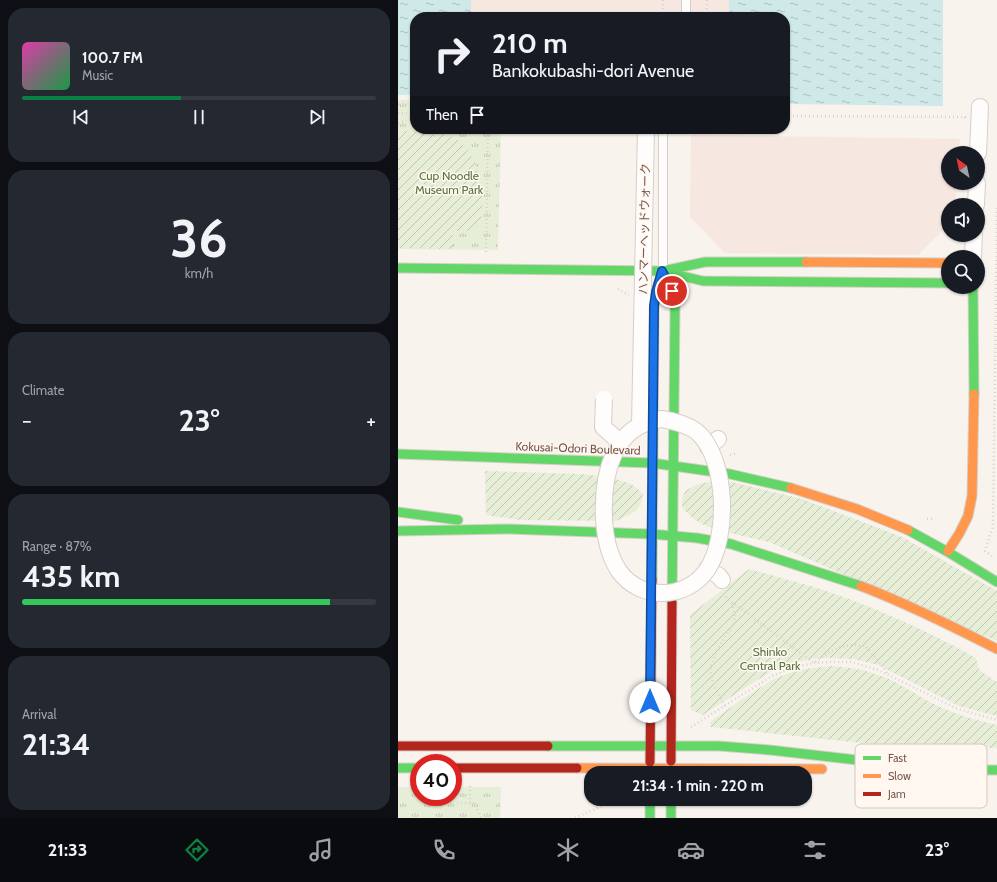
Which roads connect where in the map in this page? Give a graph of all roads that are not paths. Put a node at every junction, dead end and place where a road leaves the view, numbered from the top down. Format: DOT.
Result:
graph roads {
  1 [pos="686,0"];
  2 [pos="686,12"];
  3 [pos="980,107"];
  4 [pos="646,134"];
  5 [pos="663,134"];
  6 [pos="978,146"];
  7 [pos="941,263"];
  8 [pos="398,268"];
  9 [pos="662,271"];
  10 [pos="941,283"];
  11 [pos="973,294"];
  12 [pos="604,399"];
  13 [pos="640,425"];
  14 [pos="620,442"];
  15 [pos="398,454"];
  16 [pos="484,456"];
  17 [pos="414,464"];
  18 [pos="652,464"];
  19 [pos="673,465"];
  20 [pos="398,512"];
  21 [pos="508,529"];
  22 [pos="398,531"];
  23 [pos="651,534"];
  24 [pos="673,535"];
  25 [pos="948,551"];
  26 [pos="707,569"];
  27 [pos="997,582"];
  28 [pos="722,586"];
  29 [pos="997,650"];
  30 [pos="398,746"];
  31 [pos="650,746"];
  32 [pos="672,746"];
  33 [pos="855,760"];
  34 [pos="650,766"];
  35 [pos="671,766"];
  36 [pos="398,768"];
  37 [pos="410,768"];
  38 [pos="462,768"];
  39 [pos="584,769"];
  40 [pos="812,769"];
  41 [pos="832,769"];
  42 [pos="650,806"];
  43 [pos="671,806"];
  44 [pos="650,818"];
  45 [pos="671,818"];
  1 -- 2 [label="lane"];
  3 -- 6 [label="street"];
  4 -- 13 [label="street, ハンマーヘッドウォーク, bridge"];
  5 -- 9 [label="lane"];
  7 -- 9 [label="street"];
  8 -- 9 [label="street"];
  9 -- 10 [label="street"];
  9 -- 18 [label="street"];
  9 -- 19 [label="street"];
  11 -- 25 [label="street"];
  12 -- 14 [label="street, bridge"];
  13 -- 14 [label="street, bridge"];
  13 -- 26 [label="street, bridge"];
  14 -- 26 [label="street, bridge"];
  15 -- 16 [label="street, Kokusai-Odori Boulevard"];
  16 -- 17 [label="street"];
  16 -- 18 [label="street, Kokusai-Odori Boulevard"];
  18 -- 19 [label="street, Kokusai-Odori Boulevard"];
  18 -- 23 [label="street"];
  19 -- 24 [label="street"];
  19 -- 25 [label="street, Kokusai-Odori Boulevard"];
  20 -- 21 [label="street"];
  21 -- 22 [label="street"];
  21 -- 23 [label="street"];
  23 -- 24 [label="street"];
  23 -- 31 [label="street"];
  24 -- 29 [label="street"];
  24 -- 32 [label="street"];
  25 -- 27 [label="street, Kokusai-Odori Boulevard"];
  26 -- 28 [label="street"];
  30 -- 31 [label="street"];
  31 -- 32 [label="street"];
  31 -- 34 [label="street"];
  32 -- 33 [label="street"];
  32 -- 35 [label="street"];
  36 -- 37 [label="street"];
  38 -- 39 [label="street"];
  40 -- 41 [label="street"];
  42 -- 44 [label="street"];
  43 -- 45 [label="street"];
}
